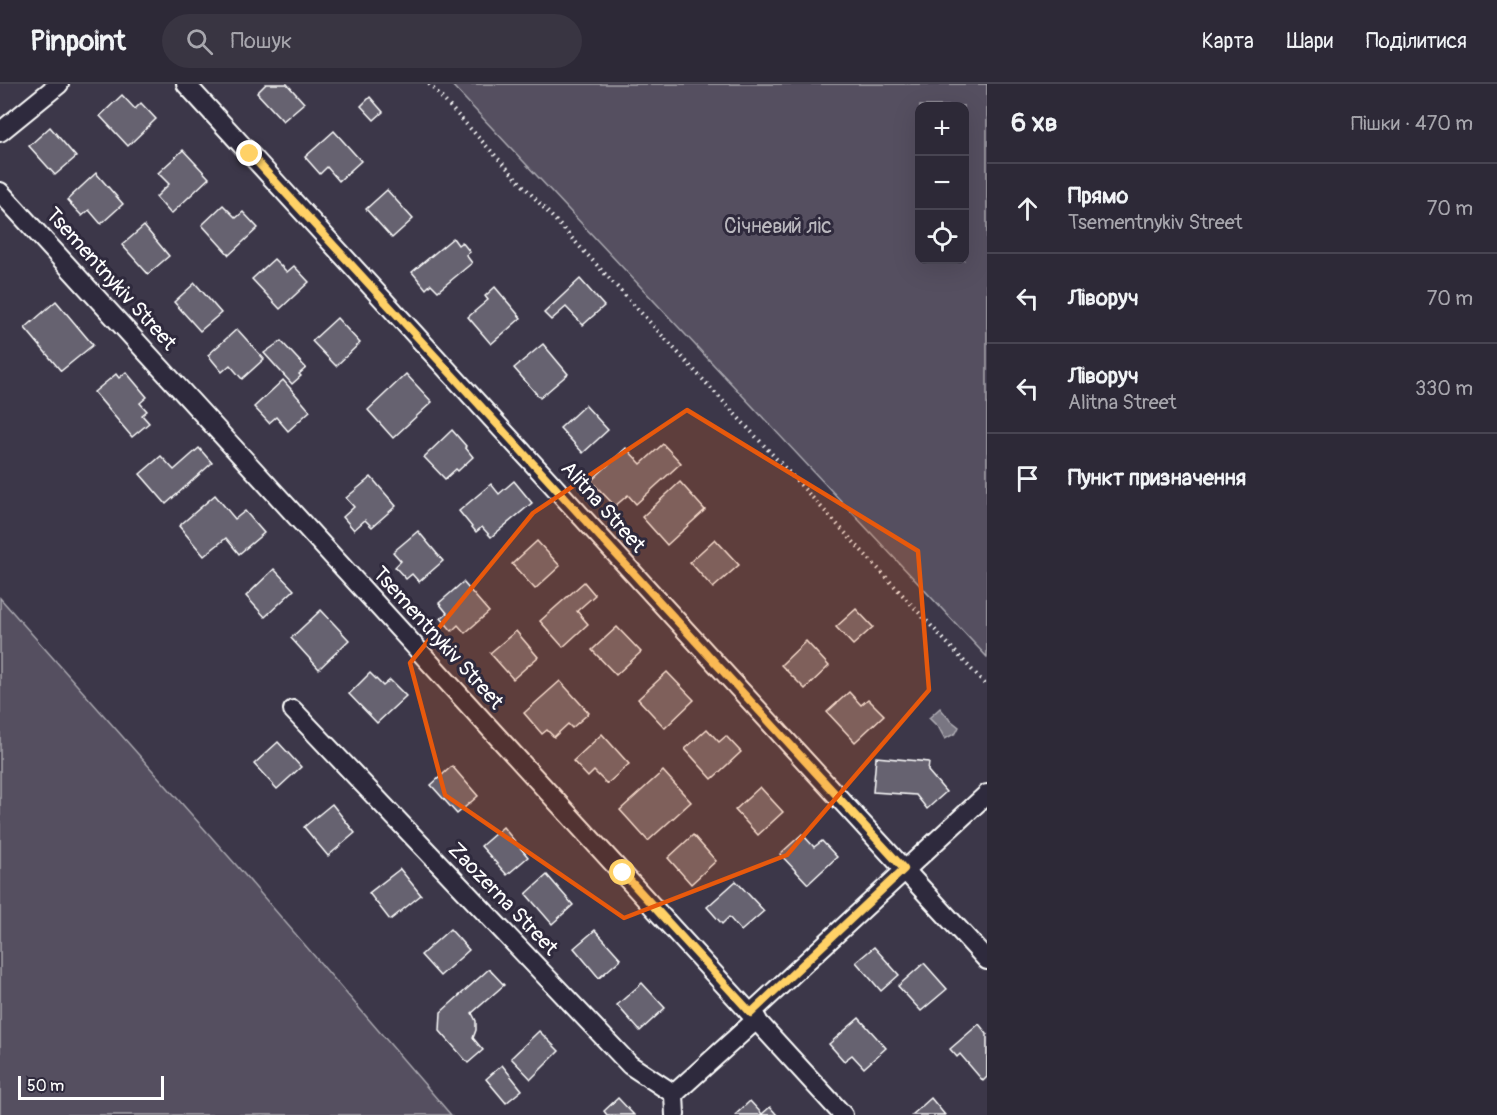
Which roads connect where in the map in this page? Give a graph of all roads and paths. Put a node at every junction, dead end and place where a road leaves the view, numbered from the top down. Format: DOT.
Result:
graph roads {
  1 [pos="58,84"];
  2 [pos="186,84"];
  3 [pos="429,84"];
  4 [pos="0,132"];
  5 [pos="0,192"];
  6 [pos="987,686"];
  7 [pos="292,710"];
  8 [pos="987,794"];
  9 [pos="904,869"];
  10 [pos="987,960"];
  11 [pos="754,1016"];
  12 [pos="674,1094"];
  13 [pos="675,1115"];
  14 [pos="843,1115"];
  1 -- 4 [label="street"];
  2 -- 9 [label="street, Alitna Street"];
  3 -- 6 [label="path"];
  5 -- 11 [label="street, Tsementnykiv Street"];
  7 -- 12 [label="street, Zaozerna Street"];
  8 -- 9 [label="street"];
  9 -- 10 [label="street, Alitna Street"];
  9 -- 11 [label="street"];
  11 -- 12 [label="street"];
  11 -- 14 [label="street, Tsementnykiv Street"];
  12 -- 13 [label="street"];
}
